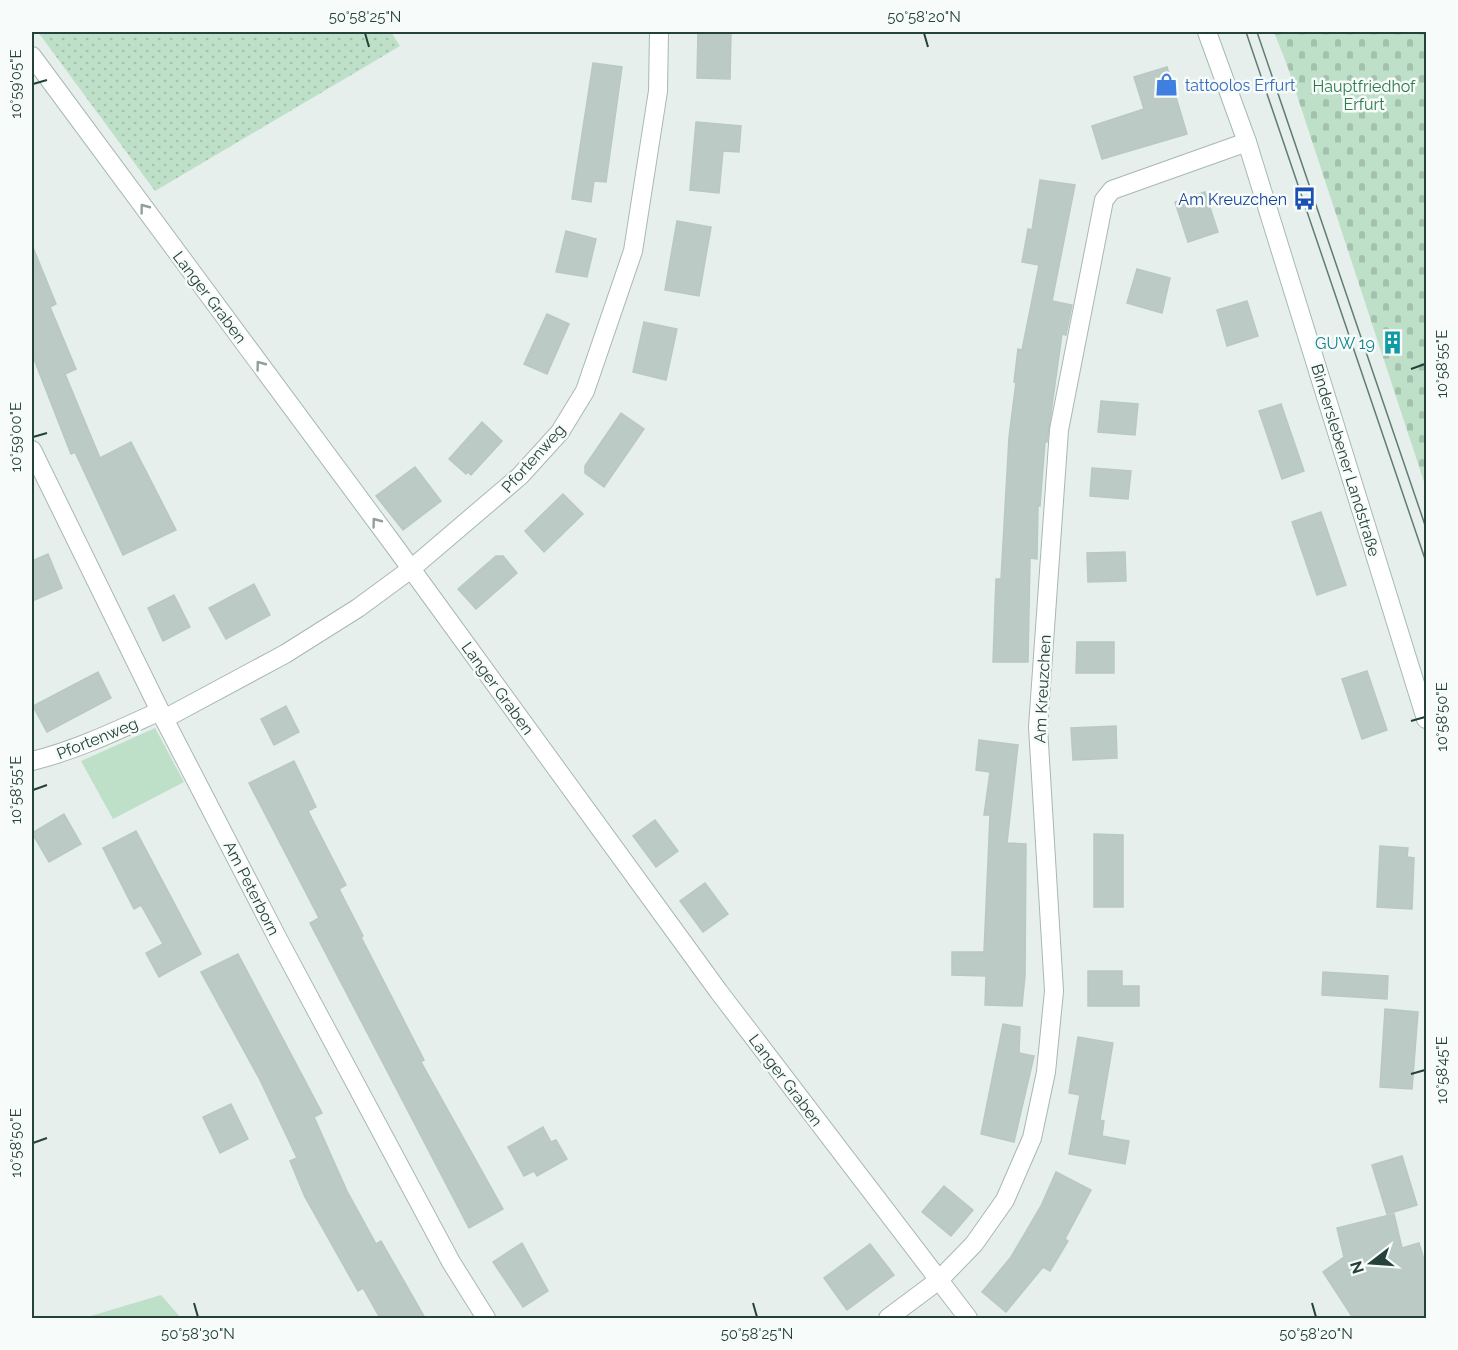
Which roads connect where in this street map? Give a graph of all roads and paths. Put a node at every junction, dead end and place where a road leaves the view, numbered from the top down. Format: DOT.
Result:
graph roads {
  1 [pos="659,32"];
  2 [pos="1207,32"];
  3 [pos="32,56"];
  4 [pos="1247,142"];
  5 [pos="32,450"];
  6 [pos="411,569"];
  7 [pos="162,715"];
  8 [pos="1426,719"];
  9 [pos="32,761"];
  10 [pos="939,1280"];
  11 [pos="486,1318"];
  12 [pos="888,1318"];
  13 [pos="968,1318"];
  1 -- 6 [label="street, Pfortenweg"];
  2 -- 4 [label="street, Binderslebener Landstraße"];
  6 -- 3 [label="street, Langer Graben, one-way"];
  4 -- 8 [label="street, Binderslebener Landstraße"];
  4 -- 10 [label="street, Am Kreuzchen"];
  5 -- 7 [label="street, Am Peterborn"];
  6 -- 7 [label="street, Pfortenweg"];
  6 -- 10 [label="street, Langer Graben"];
  7 -- 9 [label="street, Pfortenweg"];
  7 -- 11 [label="street, Am Peterborn"];
  10 -- 12 [label="street, Am Kreuzchen"];
  10 -- 13 [label="street, Langer Graben"];
}
